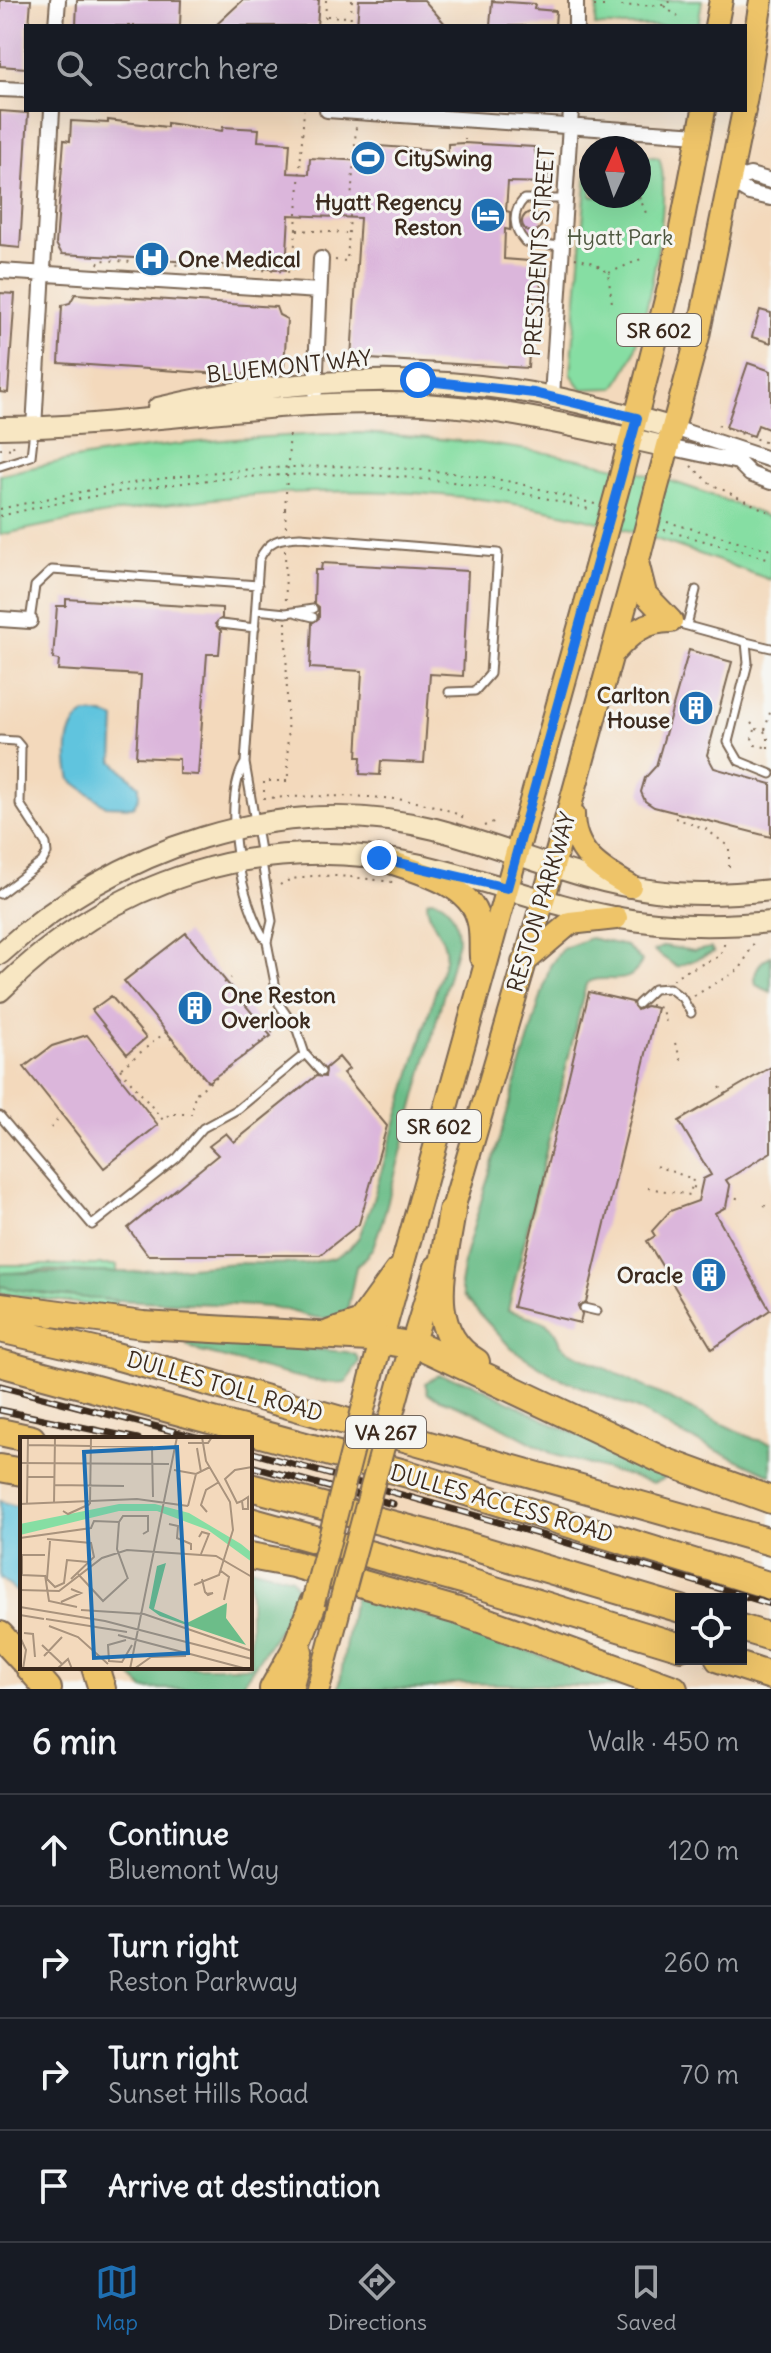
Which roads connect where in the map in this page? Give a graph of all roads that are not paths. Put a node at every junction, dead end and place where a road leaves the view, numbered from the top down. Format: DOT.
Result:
graph roads {
  1 [pos="58,0"];
  2 [pos="721,0"];
  3 [pos="761,0"];
  4 [pos="56,24"];
  5 [pos="716,24"];
  6 [pos="0,89"];
  7 [pos="747,89"];
  8 [pos="24,90"];
  9 [pos="52,112"];
  10 [pos="357,112"];
  11 [pos="571,112"];
  12 [pos="704,112"];
  13 [pos="744,112"];
  14 [pos="570,126"];
  15 [pos="699,135"];
  16 [pos="730,181"];
  17 [pos="771,181"];
  18 [pos="771,198"];
  19 [pos="564,199"];
  20 [pos="562,246"];
  21 [pos="321,259"];
  22 [pos="0,271"];
  23 [pos="42,274"];
  24 [pos="319,291"];
  25 [pos="314,384"];
  26 [pos="552,396"];
  27 [pos="316,405"];
  28 [pos="99,422"];
  29 [pos="0,428"];
  30 [pos="34,428"];
  31 [pos="634,428"];
  32 [pos="671,438"];
  33 [pos="748,460"];
  34 [pos="771,460"];
  35 [pos="0,466"];
  36 [pos="771,482"];
  37 [pos="638,557"];
  38 [pos="258,585"];
  39 [pos="696,590"];
  40 [pos="256,610"];
  41 [pos="313,613"];
  42 [pos="0,619"];
  43 [pos="30,621"];
  44 [pos="679,623"];
  45 [pos="221,624"];
  46 [pos="255,628"];
  47 [pos="746,642"];
  48 [pos="771,648"];
  49 [pos="611,656"];
  50 [pos="449,692"];
  51 [pos="0,740"];
  52 [pos="245,763"];
  53 [pos="771,774"];
  54 [pos="574,793"];
  55 [pos="257,823"];
  56 [pos="235,829"];
  57 [pos="517,854"];
  58 [pos="263,858"];
  59 [pos="379,858"];
  60 [pos="241,862"];
  61 [pos="553,866"];
  62 [pos="630,886"];
  63 [pos="507,888"];
  64 [pos="771,890"];
  65 [pos="0,894"];
  66 [pos="542,898"];
  67 [pos="616,918"];
  68 [pos="771,922"];
  69 [pos="267,942"];
  70 [pos="0,954"];
  71 [pos="522,964"];
  72 [pos="482,980"];
  73 [pos="0,991"];
  74 [pos="638,1004"];
  75 [pos="691,1013"];
  76 [pos="305,1054"];
  77 [pos="321,1072"];
  78 [pos="0,1116"];
  79 [pos="452,1211"];
  80 [pos="398,1272"];
  81 [pos="0,1306"];
  82 [pos="584,1308"];
  83 [pos="597,1311"];
  84 [pos="0,1329"];
  85 [pos="320,1336"];
  86 [pos="382,1340"];
  87 [pos="411,1345"];
  88 [pos="0,1363"];
  89 [pos="591,1427"];
  90 [pos="0,1432"];
  91 [pos="23,1437"];
  92 [pos="0,1468"];
  93 [pos="20,1472"];
  94 [pos="252,1488"];
  95 [pos="771,1500"];
  96 [pos="252,1522"];
  97 [pos="771,1542"];
  98 [pos="252,1556"];
  99 [pos="771,1586"];
  100 [pos="313,1603"];
  101 [pos="675,1607"];
  102 [pos="747,1630"];
  103 [pos="0,1635"];
  104 [pos="771,1637"];
  105 [pos="675,1645"];
  106 [pos="20,1657"];
  107 [pos="737,1665"];
  108 [pos="31,1669"];
  109 [pos="96,1669"];
  110 [pos="771,1676"];
  111 [pos="48,1689"];
  112 [pos="102,1689"];
  113 [pos="273,1689"];
  114 [pos="291,1689"];
  115 [pos="318,1689"];
  116 [pos="674,1689"];
  1 -- 4 [label="street"];
  2 -- 5 [label="main road"];
  3 -- 7 [label="main road"];
  6 -- 8 [label="street"];
  9 -- 23 [label="street"];
  10 -- 14 [label="street"];
  11 -- 14 [label="street, PRESIDENTS STREET"];
  12 -- 15 [label="main road, RESTON PARKWAY / SR 602"];
  13 -- 16 [label="main road, RESTON PARKWAY / SR 602"];
  14 -- 15 [label="street"];
  14 -- 19 [label="street, PRESIDENTS STREET"];
  15 -- 31 [label="main road, RESTON PARKWAY / SR 602"];
  16 -- 17 [label="street"];
  16 -- 18 [label="street"];
  16 -- 32 [label="main road, RESTON PARKWAY / SR 602"];
  19 -- 20 [label="street, PRESIDENTS STREET"];
  19 -- 20 [label="lane"];
  20 -- 26 [label="street, PRESIDENTS STREET"];
  21 -- 24 [label="street"];
  22 -- 23 [label="street"];
  23 -- 24 [label="street"];
  23 -- 30 [label="street"];
  24 -- 25 [label="street"];
  25 -- 26 [label="main road, BLUEMONT WAY"];
  25 -- 27 [label="street"];
  25 -- 28 [label="main road, BLUEMONT WAY"];
  26 -- 31 [label="main road, BLUEMONT WAY"];
  27 -- 28 [label="main road, BLUEMONT WAY"];
  27 -- 31 [label="main road, BLUEMONT WAY"];
  28 -- 30 [label="main road, BLUEMONT WAY"];
  29 -- 30 [label="main road, BLUEMONT WAY"];
  30 -- 35 [label="lane"];
  31 -- 32 [label="main road, BLUEMONT WAY"];
  31 -- 57 [label="main road, RESTON PARKWAY / SR 602, bridge"];
  32 -- 33 [label="street"];
  32 -- 37 [label="main road, RESTON PARKWAY / SR 602, bridge"];
  33 -- 34 [label="street"];
  33 -- 36 [label="street"];
  37 -- 44 [label="main road"];
  37 -- 49 [label="main road, RESTON PARKWAY / SR 602"];
  38 -- 40 [label="lane"];
  38 -- 43 [label="lane"];
  38 -- 50 [label="lane"];
  39 -- 44 [label="lane"];
  40 -- 41 [label="lane"];
  40 -- 46 [label="lane"];
  42 -- 43 [label="street"];
  44 -- 47 [label="lane"];
  44 -- 49 [label="main road"];
  45 -- 46 [label="lane"];
  46 -- 52 [label="lane"];
  47 -- 48 [label="lane"];
  47 -- 53 [label="lane"];
  49 -- 54 [label="main road, RESTON PARKWAY / SR 602"];
  51 -- 65 [label="lane"];
  52 -- 55 [label="lane"];
  52 -- 56 [label="lane"];
  54 -- 61 [label="main road, RESTON PARKWAY / SR 602"];
  54 -- 62 [label="main road"];
  55 -- 56 [label="main road"];
  55 -- 57 [label="main road"];
  55 -- 58 [label="lane"];
  56 -- 60 [label="lane"];
  56 -- 70 [label="main road"];
  57 -- 61 [label="main road"];
  57 -- 63 [label="main road, RESTON PARKWAY / SR 602"];
  58 -- 59 [label="main road"];
  58 -- 60 [label="main road"];
  58 -- 69 [label="lane"];
  59 -- 63 [label="main road"];
  59 -- 72 [label="main road"];
  60 -- 69 [label="lane"];
  60 -- 73 [label="main road"];
  61 -- 62 [label="main road"];
  61 -- 66 [label="main road, RESTON PARKWAY / SR 602"];
  62 -- 64 [label="main road"];
  63 -- 66 [label="main road"];
  63 -- 72 [label="main road, RESTON PARKWAY / SR 602"];
  66 -- 67 [label="main road"];
  66 -- 71 [label="main road, RESTON PARKWAY / SR 602"];
  67 -- 68 [label="main road"];
  67 -- 71 [label="main road"];
  69 -- 76 [label="lane"];
  71 -- 79 [label="main road, RESTON PARKWAY / SR 602"];
  72 -- 80 [label="main road, RESTON PARKWAY / SR 602"];
  74 -- 75 [label="lane"];
  76 -- 77 [label="lane"];
  76 -- 78 [label="lane"];
  79 -- 87 [label="main road, RESTON PARKWAY / SR 602"];
  79 -- 89 [label="highway"];
  80 -- 85 [label="highway"];
  80 -- 86 [label="main road, RESTON PARKWAY / SR 602"];
  81 -- 85 [label="highway"];
  82 -- 83 [label="lane"];
  84 -- 97 [label="highway, DULLES TOLL ROAD / VA 267"];
  85 -- 86 [label="highway"];
  86 -- 87 [label="highway"];
  86 -- 100 [label="main road, RESTON PARKWAY / SR 602, bridge"];
  87 -- 89 [label="highway"];
  87 -- 115 [label="main road, RESTON PARKWAY / SR 602, bridge"];
  88 -- 99 [label="highway, DULLES ACCESS ROAD"];
  89 -- 95 [label="highway"];
  90 -- 91 [label="highway"];
  92 -- 93 [label="highway"];
  94 -- 101 [label="highway"];
  96 -- 105 [label="highway"];
  98 -- 116 [label="highway"];
  100 -- 113 [label="highway"];
  100 -- 114 [label="main road, RESTON PARKWAY / SR 602"];
  102 -- 104 [label="highway"];
  103 -- 106 [label="highway"];
  107 -- 110 [label="highway"];
  108 -- 111 [label="highway"];
  109 -- 112 [label="highway"];
}
